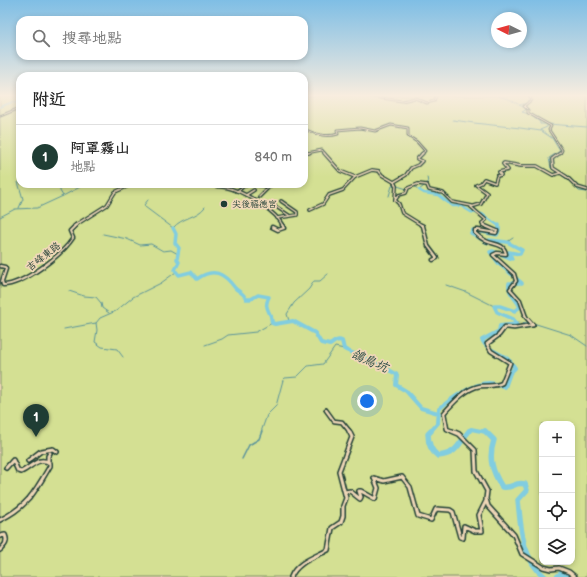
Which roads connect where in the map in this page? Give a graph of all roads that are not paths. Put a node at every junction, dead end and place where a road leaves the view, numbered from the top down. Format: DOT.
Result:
graph roads {
  1 [pos="545,123"];
  2 [pos="308,131"];
  3 [pos="308,153"];
  4 [pos="559,174"];
  5 [pos="355,177"];
  6 [pos="395,184"];
  7 [pos="124,188"];
  8 [pos="223,188"];
  9 [pos="242,188"];
  10 [pos="269,188"];
  11 [pos="254,190"];
  12 [pos="587,190"];
  13 [pos="237,191"];
  14 [pos="246,195"];
  15 [pos="259,197"];
  16 [pos="395,200"];
  17 [pos="281,201"];
  18 [pos="275,206"];
  19 [pos="472,206"];
  20 [pos="310,210"];
  21 [pos="291,216"];
  22 [pos="277,218"];
  23 [pos="272,227"];
  24 [pos="433,260"];
  25 [pos="0,266"];
  26 [pos="326,410"];
  27 [pos="57,452"];
  28 [pos="50,453"];
  29 [pos="28,461"];
  30 [pos="48,462"];
  31 [pos="6,468"];
  32 [pos="345,492"];
  33 [pos="486,499"];
  34 [pos="0,520"];
  35 [pos="0,536"];
  36 [pos="0,550"];
  37 [pos="290,577"];
  38 [pos="575,577"];
  1 -- 4 [label="street"];
  2 -- 6 [label="street"];
  3 -- 5 [label="street"];
  4 -- 12 [label="street"];
  4 -- 19 [label="street"];
  5 -- 6 [label="street"];
  5 -- 20 [label="street"];
  6 -- 16 [label="street"];
  7 -- 25 [label="street, 吉峰東路"];
  8 -- 13 [label="street"];
  9 -- 13 [label="street"];
  10 -- 15 [label="street"];
  11 -- 14 [label="street"];
  13 -- 14 [label="street"];
  14 -- 22 [label="street"];
  16 -- 19 [label="street"];
  16 -- 24 [label="street"];
  17 -- 21 [label="street"];
  18 -- 21 [label="street"];
  19 -- 33 [label="street"];
  21 -- 22 [label="street"];
  22 -- 23 [label="street"];
  26 -- 32 [label="street"];
  27 -- 29 [label="street"];
  28 -- 30 [label="street"];
  30 -- 31 [label="street"];
  30 -- 34 [label="street"];
  32 -- 33 [label="street"];
  32 -- 37 [label="street"];
  33 -- 38 [label="street"];
  35 -- 36 [label="street"];
}
